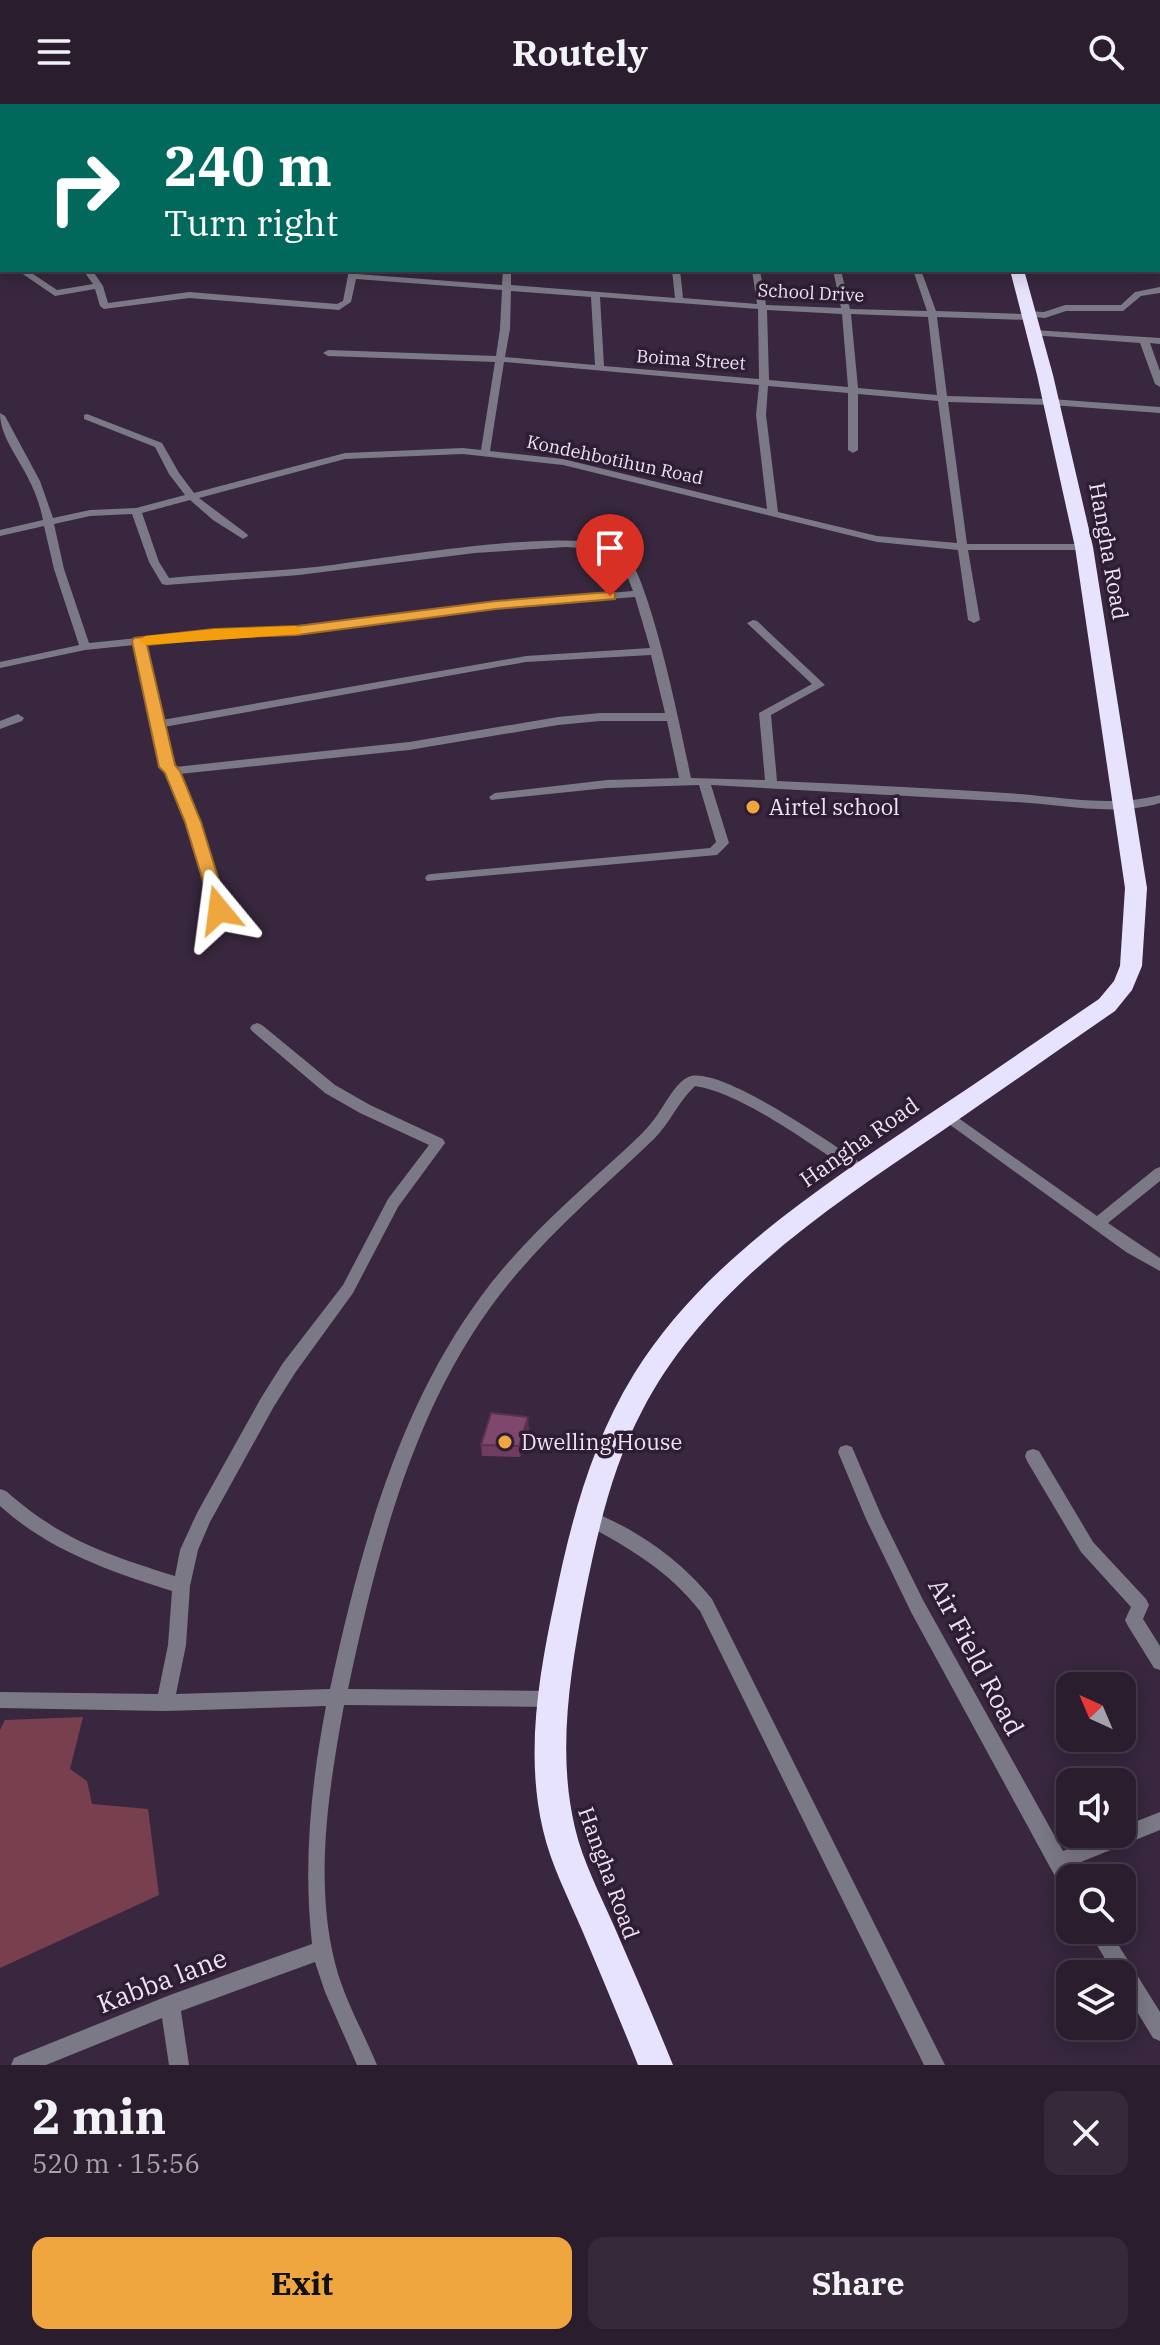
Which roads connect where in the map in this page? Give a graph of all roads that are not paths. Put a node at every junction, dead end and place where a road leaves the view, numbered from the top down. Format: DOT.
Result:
graph roads {
  1 [pos="24,272"];
  2 [pos="88,272"];
  3 [pos="507,272"];
  4 [pos="676,272"];
  5 [pos="756,272"];
  6 [pos="837,272"];
  7 [pos="918,272"];
  8 [pos="1018,272"];
  9 [pos="353,273"];
  10 [pos="99,286"];
  11 [pos="507,286"];
  12 [pos="1160,290"];
  13 [pos="595,293"];
  14 [pos="679,298"];
  15 [pos="762,307"];
  16 [pos="846,311"];
  17 [pos="932,314"];
  18 [pos="1030,321"];
  19 [pos="1144,340"];
  20 [pos="1160,341"];
  21 [pos="328,353"];
  22 [pos="500,359"];
  23 [pos="600,369"];
  24 [pos="764,382"];
  25 [pos="1160,384"];
  26 [pos="855,391"];
  27 [pos="945,399"];
  28 [pos="1051,402"];
  29 [pos="1160,410"];
  30 [pos="0,416"];
  31 [pos="87,417"];
  32 [pos="853,450"];
  33 [pos="485,453"];
  34 [pos="190,497"];
  35 [pos="136,511"];
  36 [pos="773,515"];
  37 [pos="49,522"];
  38 [pos="0,533"];
  39 [pos="243,536"];
  40 [pos="964,547"];
  41 [pos="1084,547"];
  42 [pos="638,594"];
  43 [pos="974,620"];
  44 [pos="753,623"];
  45 [pos="139,641"];
  46 [pos="85,647"];
  47 [pos="656,651"];
  48 [pos="0,665"];
  49 [pos="670,717"];
  50 [pos="18,718"];
  51 [pos="159,724"];
  52 [pos="0,725"];
  53 [pos="172,771"];
  54 [pos="686,781"];
  55 [pos="704,781"];
  56 [pos="771,785"];
  57 [pos="495,797"];
  58 [pos="1160,799"];
  59 [pos="1121,803"];
  60 [pos="431,878"];
  61 [pos="219,910"];
  62 [pos="257,1028"];
  63 [pos="947,1115"];
  64 [pos="862,1171"];
  65 [pos="1160,1173"];
  66 [pos="1097,1224"];
  67 [pos="1160,1265"];
  68 [pos="846,1452"];
  69 [pos="1033,1456"];
  70 [pos="0,1496"];
  71 [pos="587,1517"];
  72 [pos="181,1586"];
  73 [pos="1160,1662"];
  74 [pos="336,1697"];
  75 [pos="552,1699"];
  76 [pos="0,1700"];
  77 [pos="165,1703"];
  78 [pos="1160,1821"];
  79 [pos="1058,1862"];
  80 [pos="1107,1944"];
  81 [pos="322,1950"];
  82 [pos="170,2005"];
  83 [pos="1160,2031"];
  84 [pos="21,2065"];
  85 [pos="179,2065"];
  86 [pos="367,2065"];
  87 [pos="656,2065"];
  88 [pos="935,2065"];
  1 -- 10 [label="street"];
  2 -- 10 [label="street"];
  3 -- 11 [label="street"];
  4 -- 14 [label="street"];
  5 -- 15 [label="street"];
  6 -- 16 [label="street"];
  7 -- 17 [label="street"];
  8 -- 18 [label="highway, Hangha Road"];
  9 -- 10 [label="street"];
  9 -- 11 [label="street, School Drive"];
  11 -- 13 [label="street, School Drive"];
  11 -- 22 [label="street"];
  12 -- 18 [label="street"];
  13 -- 14 [label="street, School Drive"];
  13 -- 23 [label="street"];
  14 -- 15 [label="street, School Drive"];
  15 -- 16 [label="street, School Drive"];
  15 -- 24 [label="street"];
  16 -- 17 [label="street, School Drive"];
  16 -- 26 [label="street"];
  17 -- 18 [label="street, School Drive"];
  17 -- 27 [label="street"];
  18 -- 19 [label="street"];
  18 -- 28 [label="highway, Hangha Road"];
  19 -- 20 [label="street"];
  19 -- 25 [label="street"];
  21 -- 22 [label="street, Boima Street"];
  22 -- 23 [label="street, Boima Street"];
  22 -- 33 [label="street"];
  23 -- 24 [label="street, Boima Street"];
  24 -- 26 [label="street, Boima Street"];
  24 -- 36 [label="street"];
  26 -- 27 [label="street, Boima Street"];
  26 -- 32 [label="street"];
  27 -- 28 [label="street, Boima Street"];
  27 -- 40 [label="street"];
  28 -- 29 [label="street, Boima Street"];
  28 -- 41 [label="highway, Hangha Road"];
  30 -- 37 [label="street"];
  31 -- 34 [label="street"];
  33 -- 34 [label="street, Kondehbotihun Road"];
  33 -- 36 [label="street, Kondehbotihun Road"];
  34 -- 35 [label="street, Kondehbotihun Road"];
  34 -- 39 [label="street"];
  35 -- 37 [label="street, Kondehbotihun Road"];
  35 -- 42 [label="street"];
  36 -- 40 [label="street, Kondehbotihun Road"];
  37 -- 38 [label="street, Kondehbotihun Road"];
  37 -- 46 [label="street"];
  40 -- 41 [label="street, Kondehbotihun Road"];
  40 -- 43 [label="street"];
  41 -- 59 [label="highway, Hangha Road"];
  42 -- 45 [label="street"];
  42 -- 47 [label="street"];
  44 -- 56 [label="street"];
  45 -- 46 [label="street"];
  45 -- 51 [label="street"];
  46 -- 48 [label="street"];
  47 -- 49 [label="street"];
  47 -- 51 [label="street"];
  49 -- 53 [label="street"];
  49 -- 54 [label="street"];
  50 -- 52 [label="street"];
  51 -- 53 [label="street"];
  53 -- 61 [label="street"];
  54 -- 55 [label="street"];
  54 -- 57 [label="street"];
  55 -- 56 [label="street"];
  55 -- 60 [label="street"];
  56 -- 59 [label="street"];
  58 -- 59 [label="street"];
  59 -- 63 [label="highway, Hangha Road"];
  62 -- 72 [label="street"];
  63 -- 64 [label="highway, Hangha Road"];
  63 -- 66 [label="street"];
  64 -- 71 [label="highway, Hangha Road"];
  64 -- 74 [label="street"];
  65 -- 66 [label="street"];
  66 -- 67 [label="street"];
  68 -- 79 [label="street, Air Field Road"];
  69 -- 73 [label="street"];
  70 -- 72 [label="street"];
  71 -- 75 [label="highway, Hangha Road"];
  71 -- 88 [label="street"];
  72 -- 77 [label="street"];
  74 -- 75 [label="street"];
  74 -- 77 [label="street"];
  74 -- 81 [label="street"];
  75 -- 87 [label="highway, Hangha Road"];
  76 -- 77 [label="street"];
  78 -- 79 [label="street"];
  80 -- 83 [label="street"];
  81 -- 82 [label="street, Kabba lane"];
  81 -- 86 [label="street"];
  82 -- 84 [label="street, Kabba lane"];
  82 -- 85 [label="street"];
}
